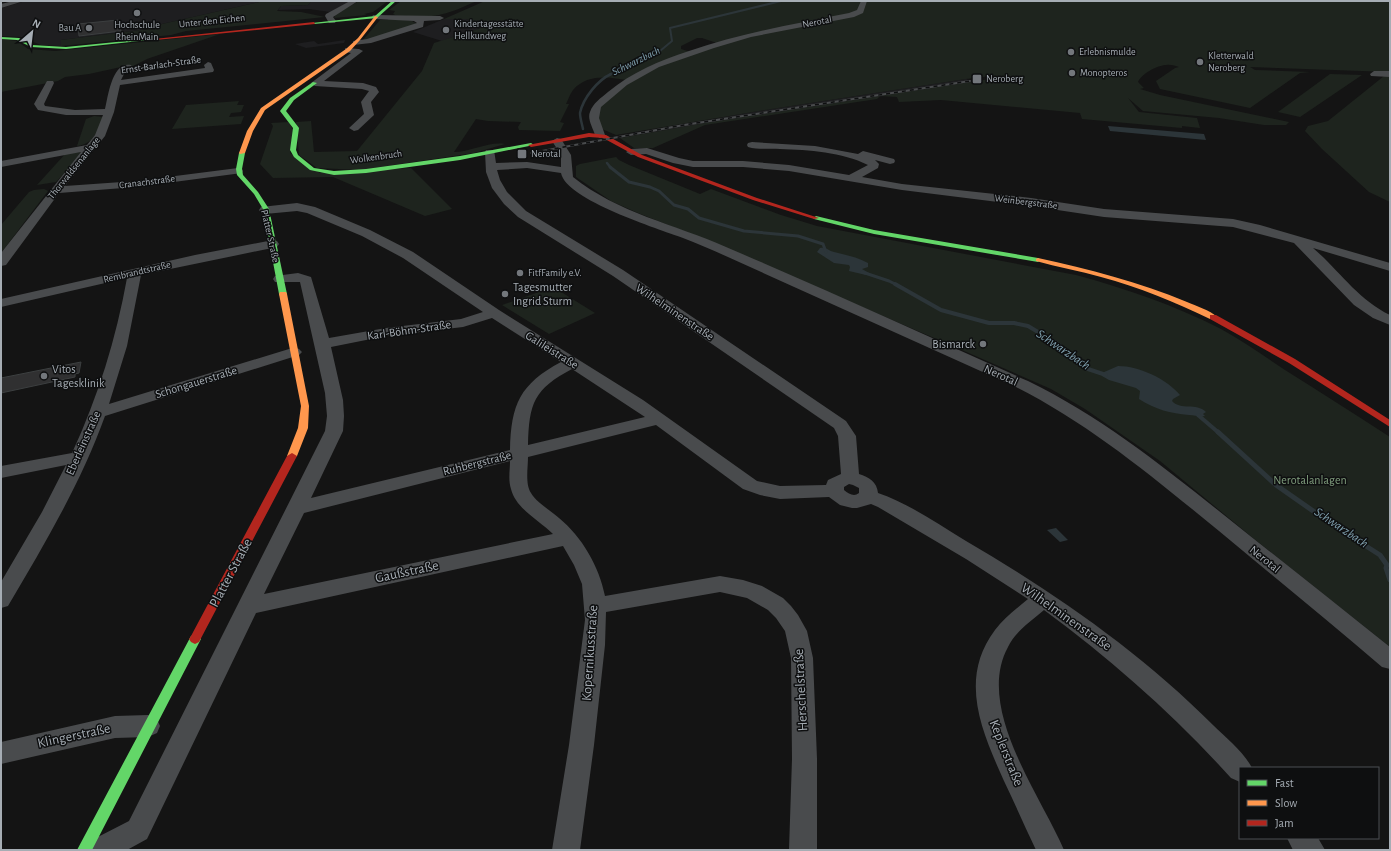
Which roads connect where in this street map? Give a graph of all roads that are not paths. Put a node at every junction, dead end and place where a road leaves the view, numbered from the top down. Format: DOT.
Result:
graph roads {
  1 [pos="21,1"];
  2 [pos="355,1"];
  3 [pos="394,1"];
  4 [pos="864,1"];
  5 [pos="1,6"];
  6 [pos="332,20"];
  7 [pos="375,20"];
  8 [pos="1,38"];
  9 [pos="356,43"];
  10 [pos="348,50"];
  11 [pos="128,67"];
  12 [pos="210,69"];
  13 [pos="1374,74"];
  14 [pos="1390,74"];
  15 [pos="50,83"];
  16 [pos="115,83"];
  17 [pos="301,83"];
  18 [pos="315,83"];
  19 [pos="109,112"];
  20 [pos="354,128"];
  21 [pos="600,135"];
  22 [pos="557,141"];
  23 [pos="752,144"];
  24 [pos="92,147"];
  25 [pos="811,149"];
  26 [pos="631,152"];
  27 [pos="490,159"];
  28 [pos="890,161"];
  29 [pos="1,164"];
  30 [pos="238,171"];
  31 [pos="567,171"];
  32 [pos="851,178"];
  33 [pos="56,190"];
  34 [pos="265,210"];
  35 [pos="1300,241"];
  36 [pos="273,244"];
  37 [pos="1,262"];
  38 [pos="1390,267"];
  39 [pos="135,273"];
  40 [pos="280,280"];
  41 [pos="1,303"];
  42 [pos="494,313"];
  43 [pos="1390,321"];
  44 [pos="323,344"];
  45 [pos="294,352"];
  46 [pos="572,362"];
  47 [pos="97,413"];
  48 [pos="658,419"];
  49 [pos="1390,424"];
  50 [pos="520,453"];
  51 [pos="79,457"];
  52 [pos="1,472"];
  53 [pos="850,478"];
  54 [pos="834,492"];
  55 [pos="868,496"];
  56 [pos="296,508"];
  57 [pos="567,538"];
  58 [pos="1043,598"];
  59 [pos="1,600"];
  60 [pos="248,606"];
  61 [pos="595,606"];
  62 [pos="1390,660"];
  63 [pos="148,726"];
  64 [pos="1,753"];
  65 [pos="1239,769"];
  66 [pos="1301,839"];
  67 [pos="133,840"];
  68 [pos="84,850"];
  69 [pos="100,850"];
  70 [pos="566,850"];
  71 [pos="803,850"];
  72 [pos="1050,850"];
  73 [pos="1311,850"];
  1 -- 5 [label="street"];
  2 -- 6 [label="street"];
  3 -- 7 [label="main road"];
  4 -- 21 [label="street, Nerotal"];
  6 -- 7 [label="main road, Unter den Eichen"];
  6 -- 8 [label="main road, Unter den Eichen"];
  7 -- 9 [label="main road"];
  7 -- 9 [label="street"];
  9 -- 10 [label="main road"];
  10 -- 17 [label="main road"];
  10 -- 18 [label="street"];
  11 -- 16 [label="street, Thorwaldsenanlage"];
  12 -- 16 [label="street, Ernst-Barlach-Straße"];
  13 -- 14 [label="street"];
  15 -- 19 [label="street"];
  16 -- 19 [label="street, Thorwaldsenanlage"];
  17 -- 18 [label="main road"];
  17 -- 30 [label="main road"];
  18 -- 20 [label="street"];
  18 -- 27 [label="main road, Wolkenbruch"];
  19 -- 24 [label="street, Thorwaldsenanlage"];
  21 -- 22 [label="main road"];
  21 -- 26 [label="main road"];
  22 -- 27 [label="main road, Wolkenbruch"];
  22 -- 31 [label="street, Nerotal"];
  23 -- 25 [label="street"];
  24 -- 29 [label="street"];
  24 -- 33 [label="street, Thorwaldsenanlage"];
  25 -- 28 [label="street"];
  25 -- 32 [label="street"];
  26 -- 32 [label="street, Weinbergstraße"];
  26 -- 49 [label="main road"];
  27 -- 31 [label="street"];
  27 -- 53 [label="street, Wilhelminenstraße"];
  30 -- 33 [label="street, Cranachstraße"];
  30 -- 34 [label="main road, Platter Straße"];
  31 -- 62 [label="street, Nerotal"];
  32 -- 35 [label="street, Weinbergstraße"];
  33 -- 37 [label="street, Thorwaldsenanlage"];
  34 -- 36 [label="main road, Platter Straße"];
  34 -- 42 [label="street, Galileistraße"];
  35 -- 38 [label="street, Weinbergstraße"];
  35 -- 43 [label="street"];
  36 -- 39 [label="street, Rembrandtstraße"];
  36 -- 40 [label="main road, Platter Straße"];
  39 -- 41 [label="street, Rembrandtstraße"];
  39 -- 47 [label="street, Eberleinstraße"];
  40 -- 44 [label="street, Platter Straße"];
  40 -- 45 [label="main road, Platter Straße"];
  42 -- 44 [label="street, Karl-Böhm-Straße"];
  42 -- 46 [label="street, Galileistraße"];
  44 -- 56 [label="street, Platter Straße"];
  45 -- 47 [label="street, Schongauerstraße"];
  45 -- 63 [label="main road, Platter Straße"];
  46 -- 48 [label="street, Galileistraße"];
  46 -- 50 [label="street, Kopernikusstraße"];
  47 -- 51 [label="street, Eberleinstraße"];
  48 -- 50 [label="street, Ruhbergstraße"];
  48 -- 54 [label="street, Galileistraße"];
  50 -- 56 [label="street, Ruhbergstraße"];
  50 -- 57 [label="street, Kopernikusstraße"];
  51 -- 52 [label="street"];
  51 -- 59 [label="street, Eberleinstraße"];
  53 -- 54 [label="street"];
  53 -- 55 [label="street"];
  54 -- 55 [label="street"];
  55 -- 58 [label="street, Wilhelminenstraße"];
  56 -- 60 [label="street, Platter Straße"];
  57 -- 60 [label="street, Gaußstraße"];
  57 -- 61 [label="street, Kopernikusstraße"];
  58 -- 65 [label="street, Wilhelminenstraße"];
  58 -- 72 [label="street, Keplerstraße"];
  60 -- 67 [label="street, Platter Straße"];
  61 -- 70 [label="street, Kopernikusstraße"];
  61 -- 71 [label="street, Herschelstraße"];
  63 -- 64 [label="street, Klingerstraße"];
  63 -- 68 [label="main road, Platter Straße"];
  66 -- 73 [label="street"];
  67 -- 69 [label="street, Platter Straße"];
}
